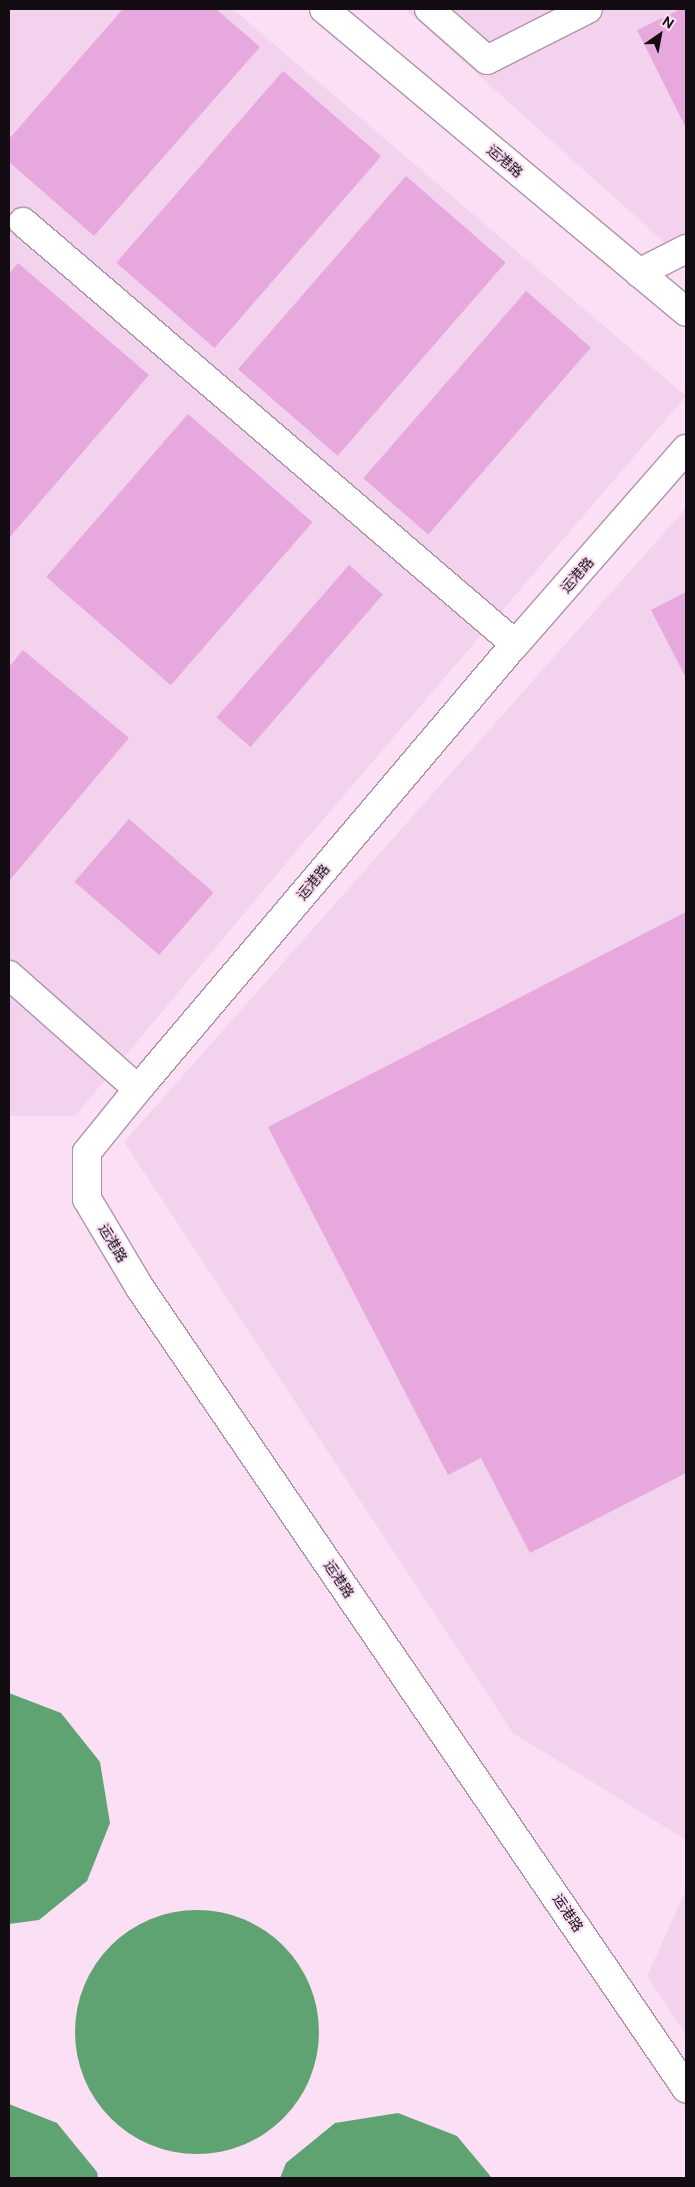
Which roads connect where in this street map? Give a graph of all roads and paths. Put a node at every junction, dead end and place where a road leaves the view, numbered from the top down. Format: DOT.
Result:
graph roads {
  1 [pos="324,9"];
  2 [pos="429,9"];
  3 [pos="588,9"];
  4 [pos="23,222"];
  5 [pos="686,249"];
  6 [pos="640,273"];
  7 [pos="686,312"];
  8 [pos="686,449"];
  9 [pos="516,644"];
  10 [pos="9,975"];
  11 [pos="138,1089"];
  12 [pos="686,2088"];
  1 -- 6 [label="street, 运港路"];
  2 -- 3 [label="street"];
  4 -- 9 [label="street"];
  5 -- 6 [label="street"];
  6 -- 7 [label="street, 运港路"];
  8 -- 9 [label="street, 运港路"];
  9 -- 11 [label="street, 运港路"];
  10 -- 11 [label="street"];
  11 -- 12 [label="street, 运港路"];
}
